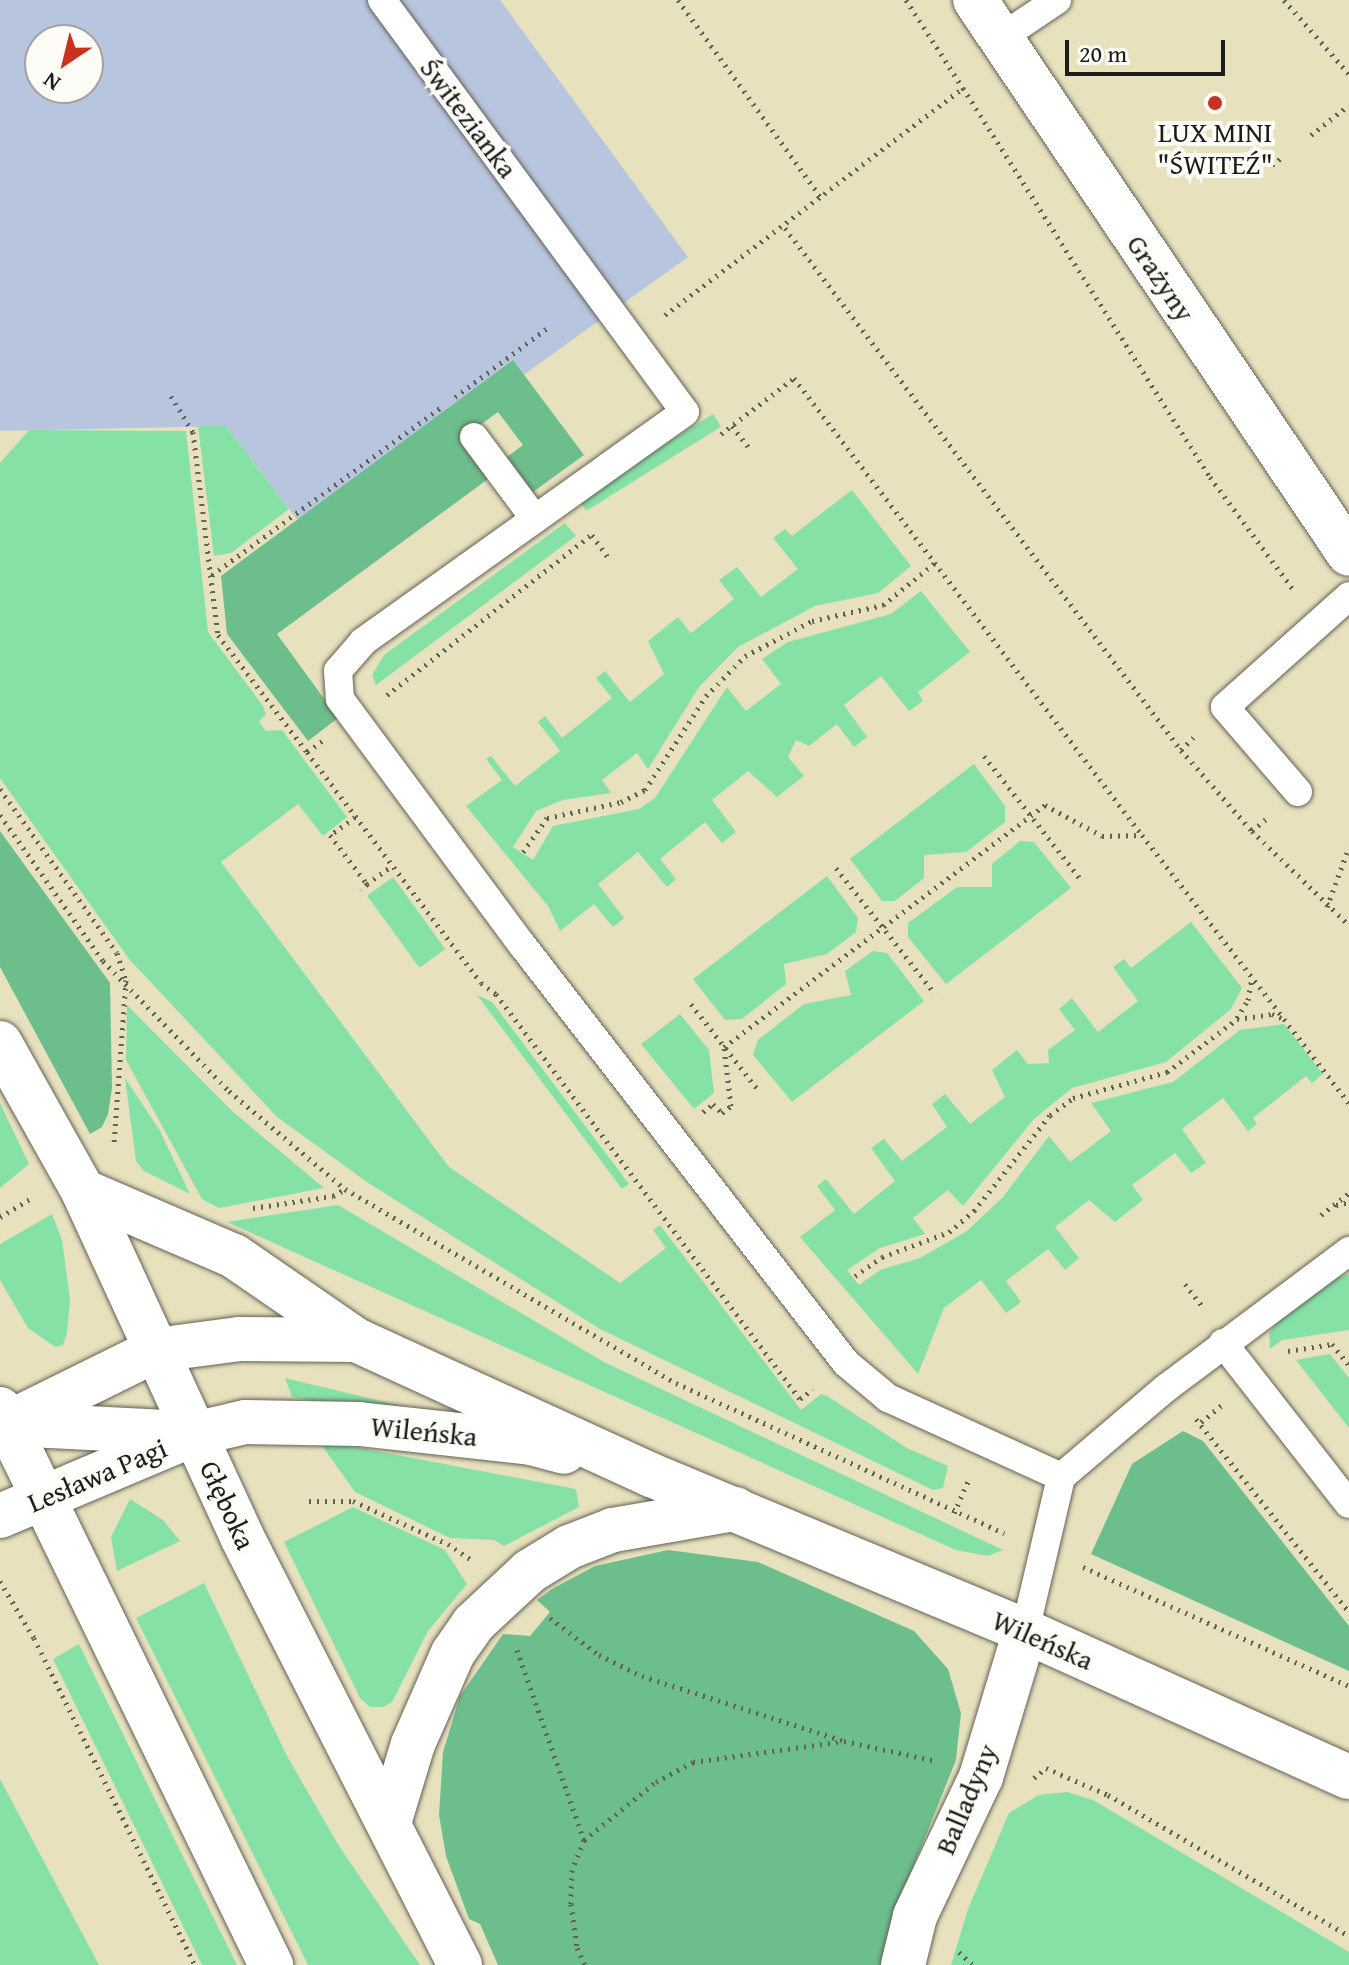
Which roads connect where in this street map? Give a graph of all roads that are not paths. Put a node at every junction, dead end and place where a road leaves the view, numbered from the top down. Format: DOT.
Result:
graph roads {
  1 [pos="382,0"];
  2 [pos="975,0"];
  3 [pos="1057,0"];
  4 [pos="999,39"];
  5 [pos="474,437"];
  6 [pos="535,519"];
  7 [pos="1349,554"];
  8 [pos="1349,596"];
  9 [pos="1298,792"];
  10 [pos="0,1043"];
  11 [pos="62,1192"];
  12 [pos="1349,1251"];
  13 [pos="356,1340"];
  14 [pos="1223,1343"];
  15 [pos="156,1350"];
  16 [pos="3,1420"];
  17 [pos="194,1434"];
  18 [pos="651,1475"];
  19 [pos="1061,1477"];
  20 [pos="42,1499"];
  21 [pos="1349,1504"];
  22 [pos="735,1509"];
  23 [pos="0,1516"];
  24 [pos="1025,1631"];
  25 [pos="1349,1777"];
  26 [pos="390,1820"];
  27 [pos="271,1965"];
  28 [pos="460,1965"];
  29 [pos="903,1965"];
  1 -- 6 [label="lane, Świtezianka"];
  2 -- 4 [label="street, Grażyny"];
  3 -- 4 [label="lane"];
  4 -- 7 [label="street, Grażyny"];
  5 -- 6 [label="lane"];
  6 -- 19 [label="lane"];
  8 -- 9 [label="lane"];
  10 -- 11 [label="street, Głęboka"];
  11 -- 13 [label="street, Wileńska"];
  11 -- 15 [label="street, Głęboka"];
  12 -- 14 [label="lane"];
  13 -- 15 [label="street, Wileńska"];
  13 -- 18 [label="street, Wileńska"];
  14 -- 19 [label="lane"];
  14 -- 21 [label="lane"];
  15 -- 16 [label="street"];
  15 -- 17 [label="street, Głęboka"];
  16 -- 17 [label="street"];
  16 -- 20 [label="street"];
  17 -- 18 [label="street, Wileńska"];
  17 -- 20 [label="street, Lesława Pagi"];
  17 -- 26 [label="street, Głęboka"];
  18 -- 22 [label="street, Wileńska"];
  19 -- 24 [label="lane"];
  20 -- 23 [label="street, Lesława Pagi"];
  20 -- 27 [label="street"];
  22 -- 24 [label="street, Wileńska"];
  22 -- 26 [label="street"];
  24 -- 25 [label="street, Wileńska"];
  24 -- 29 [label="street, Balladyny"];
  26 -- 28 [label="street, Głęboka"];
}
